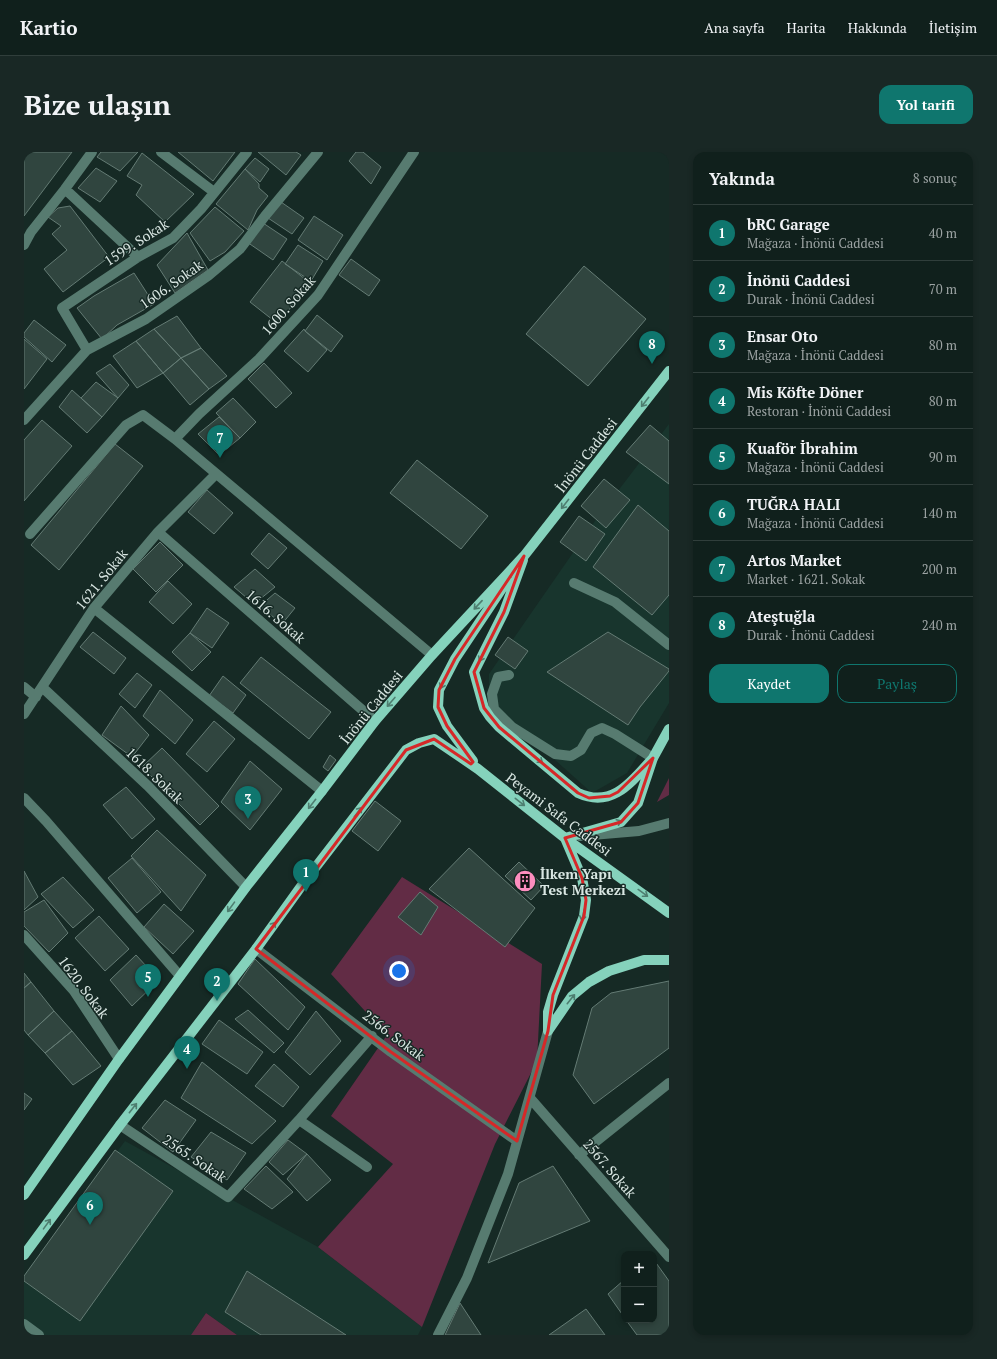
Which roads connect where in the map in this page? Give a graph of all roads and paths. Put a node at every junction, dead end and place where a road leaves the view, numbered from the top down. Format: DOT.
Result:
graph roads {
  1 [pos="92,152"];
  2 [pos="161,152"];
  3 [pos="247,152"];
  4 [pos="318,152"];
  5 [pos="414,152"];
  6 [pos="65,189"];
  7 [pos="214,192"];
  8 [pos="24,245"];
  9 [pos="138,257"];
  10 [pos="87,350"];
  11 [pos="669,371"];
  12 [pos="24,420"];
  13 [pos="175,439"];
  14 [pos="216,474"];
  15 [pos="158,532"];
  16 [pos="30,534"];
  17 [pos="524,556"];
  18 [pos="574,583"];
  19 [pos="94,608"];
  20 [pos="669,645"];
  21 [pos="432,655"];
  22 [pos="509,675"];
  23 [pos="24,687"];
  24 [pos="42,687"];
  25 [pos="36,697"];
  26 [pos="24,714"];
  27 [pos="375,721"];
  28 [pos="669,729"];
  29 [pos="653,758"];
  30 [pos="478,769"];
  31 [pos="322,791"];
  32 [pos="24,798"];
  33 [pos="669,824"];
  34 [pos="565,838"];
  35 [pos="246,887"];
  36 [pos="667,910"];
  37 [pos="24,934"];
  38 [pos="256,949"];
  39 [pos="669,960"];
  40 [pos="180,976"];
  41 [pos="548,1031"];
  42 [pos="372,1036"];
  43 [pos="119,1059"];
  44 [pos="669,1083"];
  45 [pos="530,1098"];
  46 [pos="299,1120"];
  47 [pos="120,1125"];
  48 [pos="517,1141"];
  49 [pos="579,1154"];
  50 [pos="367,1167"];
  51 [pos="24,1195"];
  52 [pos="24,1255"];
  53 [pos="669,1257"];
  54 [pos="24,1324"];
  55 [pos="39,1335"];
  56 [pos="438,1335"];
  1 -- 6 [label="street"];
  2 -- 7 [label="street"];
  3 -- 7 [label="street, 1599. Sokak"];
  4 -- 10 [label="street, 1606. Sokak"];
  5 -- 13 [label="street, 1600. Sokak"];
  6 -- 8 [label="street"];
  6 -- 9 [label="street"];
  7 -- 9 [label="street, 1599. Sokak"];
  9 -- 10 [label="street, 1599. Sokak"];
  10 -- 12 [label="street, 1606. Sokak"];
  11 -- 17 [label="main road, İnönü Caddesi, one-way"];
  13 -- 14 [label="street"];
  13 -- 16 [label="street"];
  14 -- 15 [label="street, 1621. Sokak"];
  14 -- 21 [label="street"];
  15 -- 19 [label="street, 1621. Sokak"];
  15 -- 27 [label="street, 1616. Sokak"];
  17 -- 21 [label="main road, İnönü Caddesi, one-way"];
  17 -- 29 [label="main road, İnönü Caddesi, one-way"];
  17 -- 30 [label="main road, one-way"];
  18 -- 20 [label="street"];
  19 -- 24 [label="street, 1621. Sokak"];
  19 -- 31 [label="street"];
  21 -- 27 [label="main road, İnönü Caddesi, one-way"];
  22 -- 29 [label="street"];
  23 -- 25 [label="street"];
  24 -- 25 [label="street, 1621. Sokak"];
  24 -- 35 [label="street, 1618. Sokak"];
  25 -- 26 [label="street, 1621. Sokak"];
  27 -- 31 [label="main road, İnönü Caddesi"];
  28 -- 29 [label="main road"];
  34 -- 29 [label="main road, one-way"];
  30 -- 34 [label="main road, Peyami Safa Caddesi, one-way"];
  38 -- 30 [label="main road, one-way"];
  31 -- 35 [label="main road, İnönü Caddesi, one-way"];
  32 -- 40 [label="street"];
  33 -- 34 [label="street"];
  34 -- 36 [label="main road, Peyami Safa Caddesi, one-way"];
  34 -- 41 [label="main road, one-way"];
  35 -- 40 [label="main road, İnönü Caddesi, one-way"];
  37 -- 43 [label="street, 1620. Sokak"];
  38 -- 42 [label="street, 2566. Sokak"];
  47 -- 38 [label="main road, one-way"];
  41 -- 39 [label="main road, one-way"];
  40 -- 43 [label="main road, İnönü Caddesi"];
  41 -- 45 [label="street"];
  42 -- 46 [label="street, 2565. Sokak"];
  42 -- 48 [label="street, 2566. Sokak"];
  43 -- 51 [label="main road, İnönü Caddesi"];
  44 -- 49 [label="street"];
  45 -- 48 [label="street"];
  45 -- 49 [label="street, 2567. Sokak"];
  46 -- 47 [label="street, 2565. Sokak"];
  46 -- 50 [label="street"];
  52 -- 47 [label="main road, one-way"];
  48 -- 56 [label="street"];
  49 -- 53 [label="street, 2567. Sokak"];
  54 -- 55 [label="street"];
}
